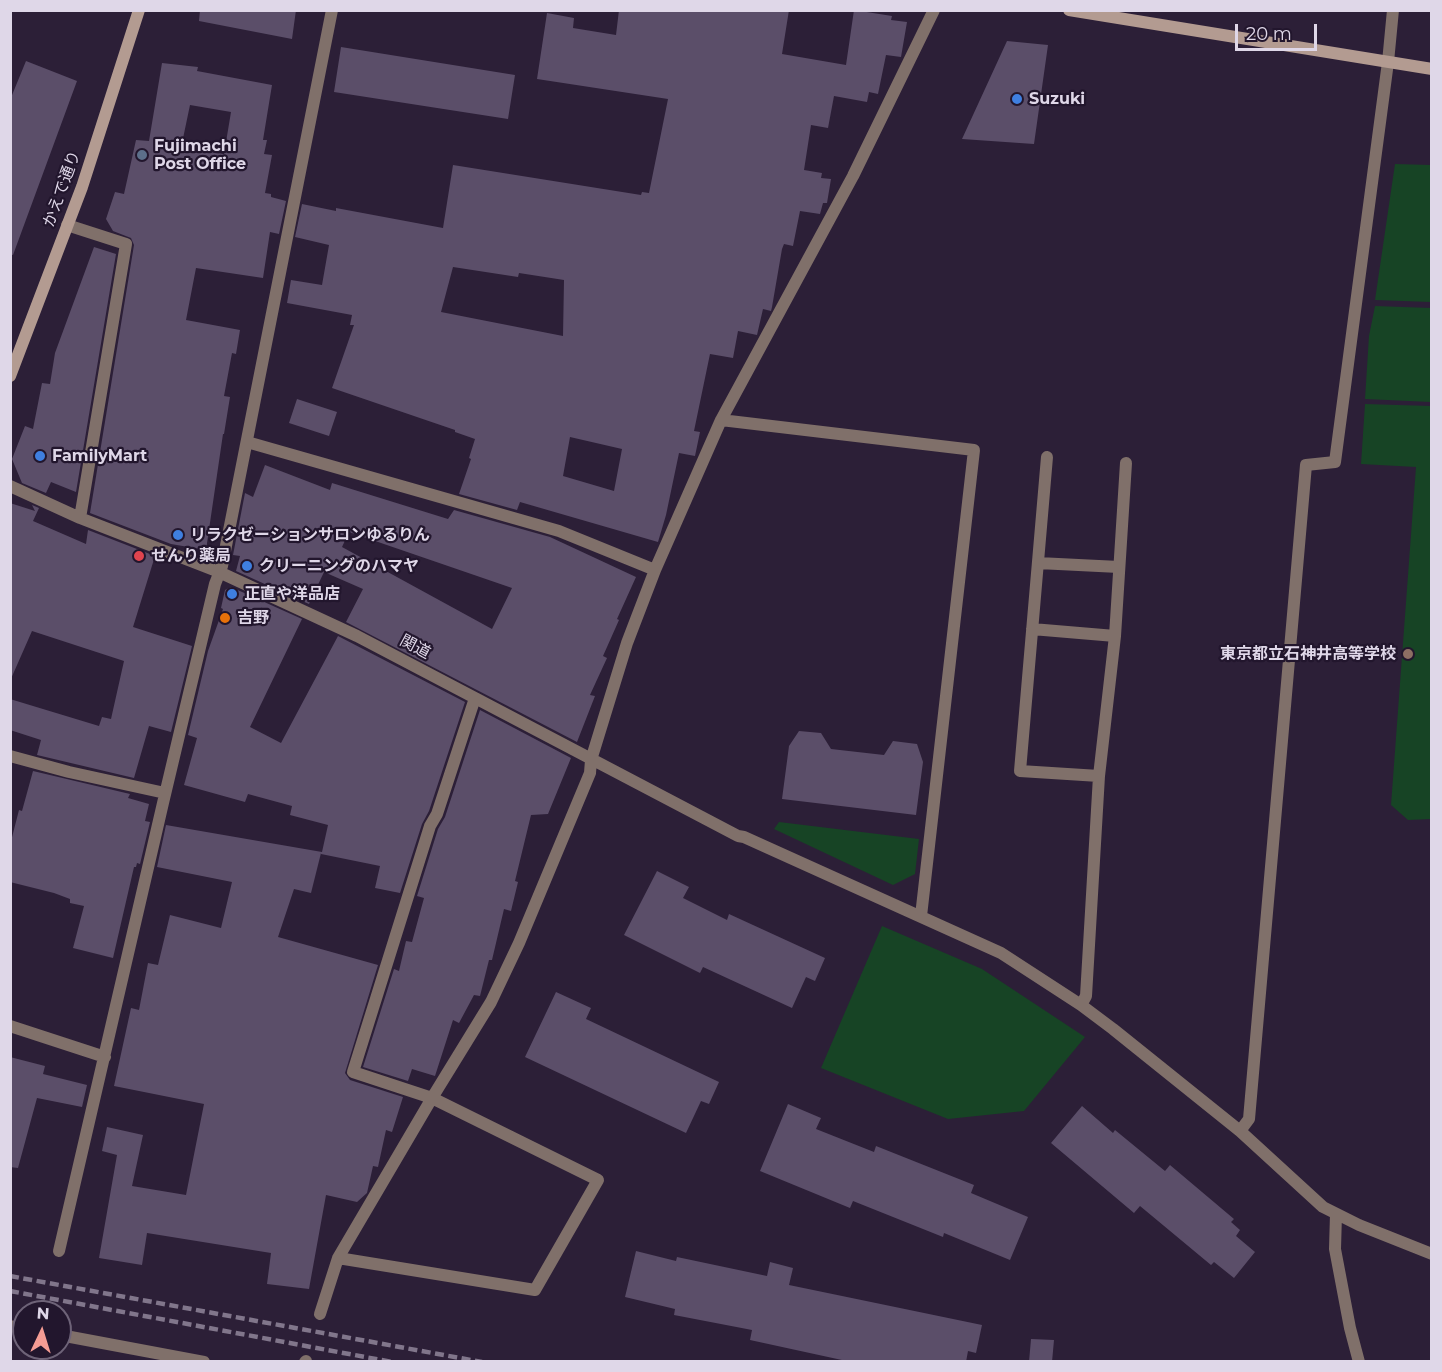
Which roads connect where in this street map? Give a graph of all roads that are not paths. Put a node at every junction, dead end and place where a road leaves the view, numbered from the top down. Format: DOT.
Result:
graph roads {
  1 [pos="139,10"];
  2 [pos="332,10"];
  3 [pos="934,10"];
  4 [pos="1069,10"];
  5 [pos="1393,10"];
  6 [pos="1388,62"];
  7 [pos="1431,69"];
  8 [pos="67,225"];
  9 [pos="10,376"];
  10 [pos="721,420"];
  11 [pos="247,442"];
  12 [pos="1047,457"];
  13 [pos="1126,463"];
  14 [pos="10,486"];
  15 [pos="80,518"];
  16 [pos="1038,563"];
  17 [pos="1119,567"];
  18 [pos="654,570"];
  19 [pos="219,573"];
  20 [pos="1032,629"];
  21 [pos="1115,636"];
  22 [pos="475,698"];
  23 [pos="10,756"];
  24 [pos="591,760"];
  25 [pos="1099,776"];
  26 [pos="165,793"];
  27 [pos="921,916"];
  28 [pos="1081,1005"];
  29 [pos="10,1026"];
  30 [pos="105,1057"];
  31 [pos="432,1098"];
  32 [pos="1240,1131"];
  33 [pos="1336,1214"];
  34 [pos="59,1251"];
  35 [pos="1431,1254"];
  36 [pos="338,1258"];
  37 [pos="320,1314"];
  38 [pos="72,1337"];
  39 [pos="204,1362"];
  40 [pos="1359,1362"];
  1 -- 8 [label="street, かえで通り"];
  2 -- 11 [label="street"];
  3 -- 10 [label="street"];
  4 -- 6 [label="street"];
  5 -- 6 [label="street"];
  6 -- 7 [label="street"];
  6 -- 32 [label="street"];
  8 -- 9 [label="street, かえで通り"];
  8 -- 15 [label="street"];
  10 -- 18 [label="street"];
  10 -- 27 [label="street"];
  11 -- 18 [label="street"];
  11 -- 19 [label="street"];
  12 -- 16 [label="street"];
  13 -- 17 [label="street"];
  14 -- 15 [label="street, 関道"];
  15 -- 19 [label="street, 関道"];
  16 -- 17 [label="street"];
  16 -- 20 [label="street"];
  17 -- 21 [label="street"];
  18 -- 24 [label="street"];
  19 -- 22 [label="street, 関道"];
  19 -- 26 [label="street"];
  20 -- 21 [label="street"];
  20 -- 25 [label="street"];
  21 -- 25 [label="street"];
  22 -- 24 [label="street, 関道"];
  22 -- 31 [label="street"];
  23 -- 26 [label="street"];
  24 -- 27 [label="street, 関道"];
  24 -- 31 [label="street"];
  25 -- 28 [label="street"];
  26 -- 30 [label="street"];
  27 -- 28 [label="street, 関道"];
  28 -- 32 [label="street, 関道"];
  29 -- 30 [label="street"];
  30 -- 34 [label="street"];
  31 -- 36 [label="street"];
  31 -- 36 [label="street"];
  32 -- 33 [label="street, 関道"];
  33 -- 35 [label="street, 関道"];
  33 -- 40 [label="street"];
  36 -- 37 [label="street"];
  38 -- 39 [label="street"];
}
